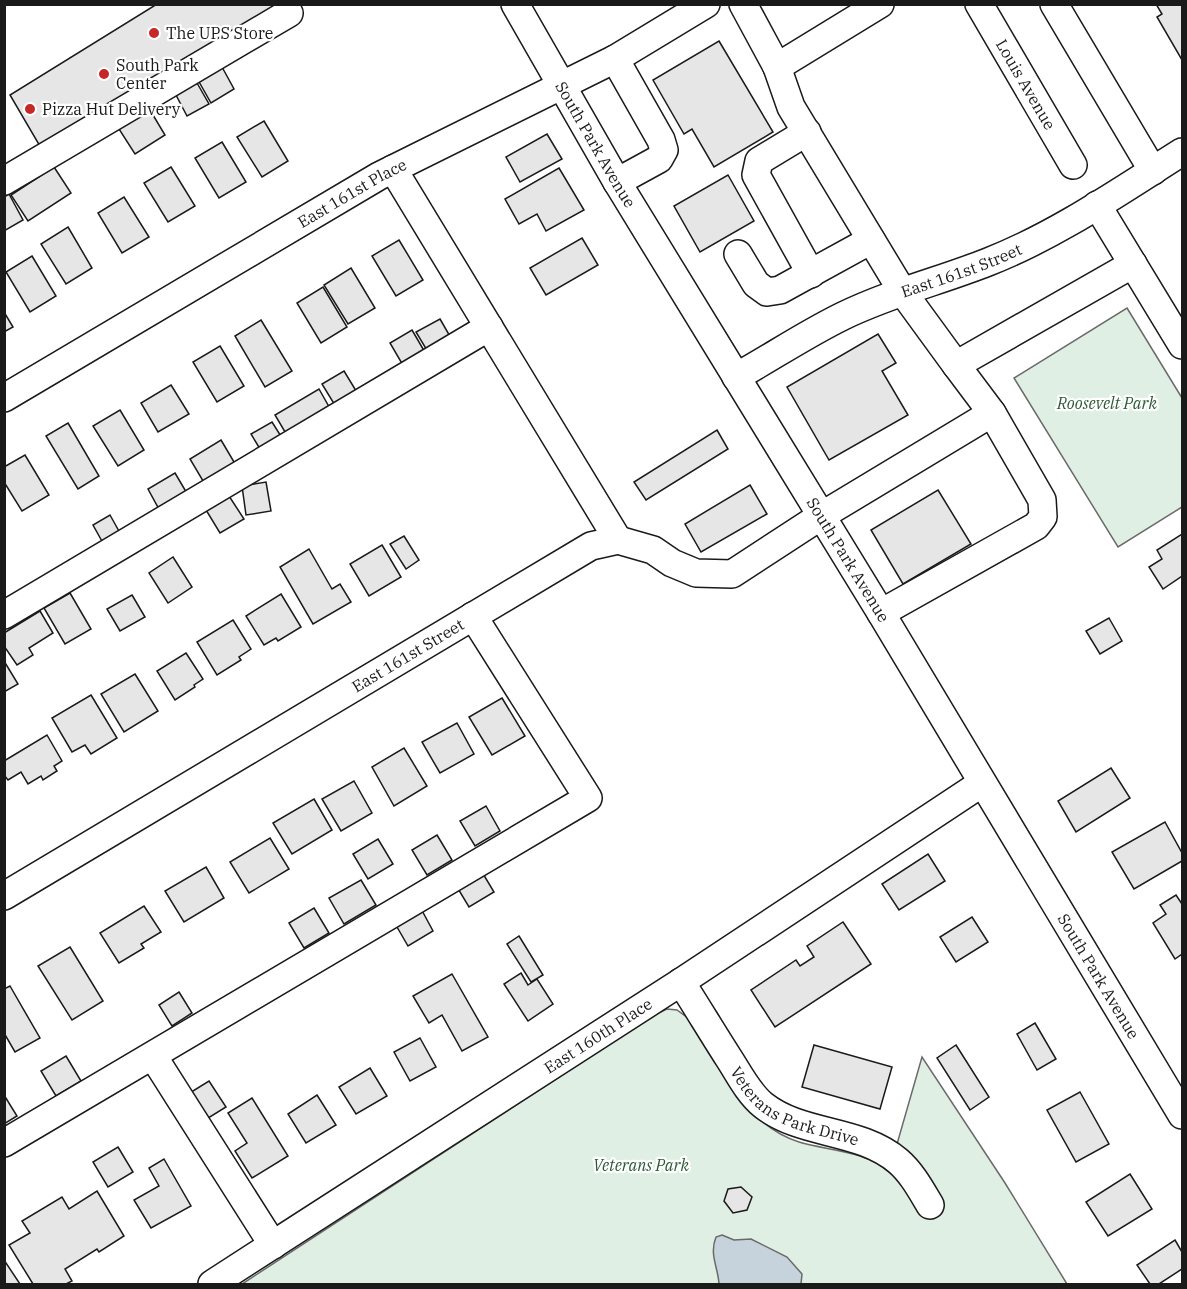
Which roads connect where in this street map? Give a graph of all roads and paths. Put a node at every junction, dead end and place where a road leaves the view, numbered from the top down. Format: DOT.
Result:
graph roads {
  1 [pos="515,4"];
  2 [pos="706,4"];
  3 [pos="743,4"];
  4 [pos="880,4"];
  5 [pos="979,4"];
  6 [pos="1054,4"];
  7 [pos="289,13"];
  8 [pos="615,59"];
  9 [pos="777,67"];
  10 [pos="562,86"];
  11 [pos="807,132"];
  12 [pos="1182,153"];
  13 [pos="1073,165"];
  14 [pos="393,168"];
  15 [pos="1153,171"];
  16 [pos="4,181"];
  17 [pos="617,182"];
  18 [pos="1097,205"];
  19 [pos="871,240"];
  20 [pos="738,254"];
  21 [pos="1133,264"];
  22 [pos="811,274"];
  23 [pos="902,291"];
  24 [pos="489,327"];
  25 [pos="1182,345"];
  26 [pos="956,364"];
  27 [pos="736,377"];
  28 [pos="4,398"];
  29 [pos="992,413"];
  30 [pos="821,516"];
  31 [pos="618,540"];
  32 [pos="881,613"];
  33 [pos="4,615"];
  34 [pos="473,616"];
  35 [pos="982,783"];
  36 [pos="4,896"];
  37 [pos="681,982"];
  38 [pos="153,1056"];
  39 [pos="1178,1098"];
  40 [pos="4,1143"];
  41 [pos="930,1205"];
  42 [pos="273,1245"];
  43 [pos="212,1284"];
  1 -- 10 [label="street, South Park Avenue"];
  2 -- 8 [label="street, East 161st Place"];
  3 -- 9 [label="street"];
  4 -- 9 [label="street"];
  5 -- 13 [label="street, Louis Avenue"];
  6 -- 15 [label="street"];
  7 -- 16 [label="street"];
  8 -- 10 [label="street, East 161st Place"];
  8 -- 17 [label="street"];
  9 -- 11 [label="street"];
  10 -- 14 [label="street, East 161st Place"];
  10 -- 17 [label="street, South Park Avenue"];
  11 -- 19 [label="street"];
  11 -- 22 [label="street"];
  12 -- 15 [label="street, East 161st Street"];
  14 -- 24 [label="street"];
  14 -- 28 [label="street, East 161st Place"];
  15 -- 18 [label="street, East 161st Street"];
  17 -- 27 [label="street, South Park Avenue"];
  18 -- 21 [label="street"];
  18 -- 23 [label="street, East 161st Street"];
  19 -- 22 [label="street"];
  19 -- 23 [label="street"];
  20 -- 22 [label="street"];
  21 -- 25 [label="street"];
  21 -- 26 [label="street"];
  23 -- 26 [label="street"];
  23 -- 27 [label="street, East 161st Street"];
  24 -- 31 [label="street"];
  24 -- 33 [label="street"];
  26 -- 29 [label="street"];
  27 -- 30 [label="street, South Park Avenue"];
  29 -- 30 [label="street, East 161st Street"];
  29 -- 32 [label="street"];
  30 -- 31 [label="street, East 161st Street"];
  30 -- 32 [label="street, South Park Avenue"];
  31 -- 34 [label="street, East 161st Street"];
  32 -- 35 [label="street, South Park Avenue"];
  34 -- 36 [label="street, East 161st Street"];
  34 -- 38 [label="street"];
  35 -- 37 [label="street, East 160th Place"];
  35 -- 39 [label="street, South Park Avenue"];
  37 -- 41 [label="street, Veterans Park Drive"];
  37 -- 42 [label="street, East 160th Place"];
  38 -- 40 [label="street"];
  38 -- 42 [label="street"];
  42 -- 43 [label="street, East 160th Place"];
}
